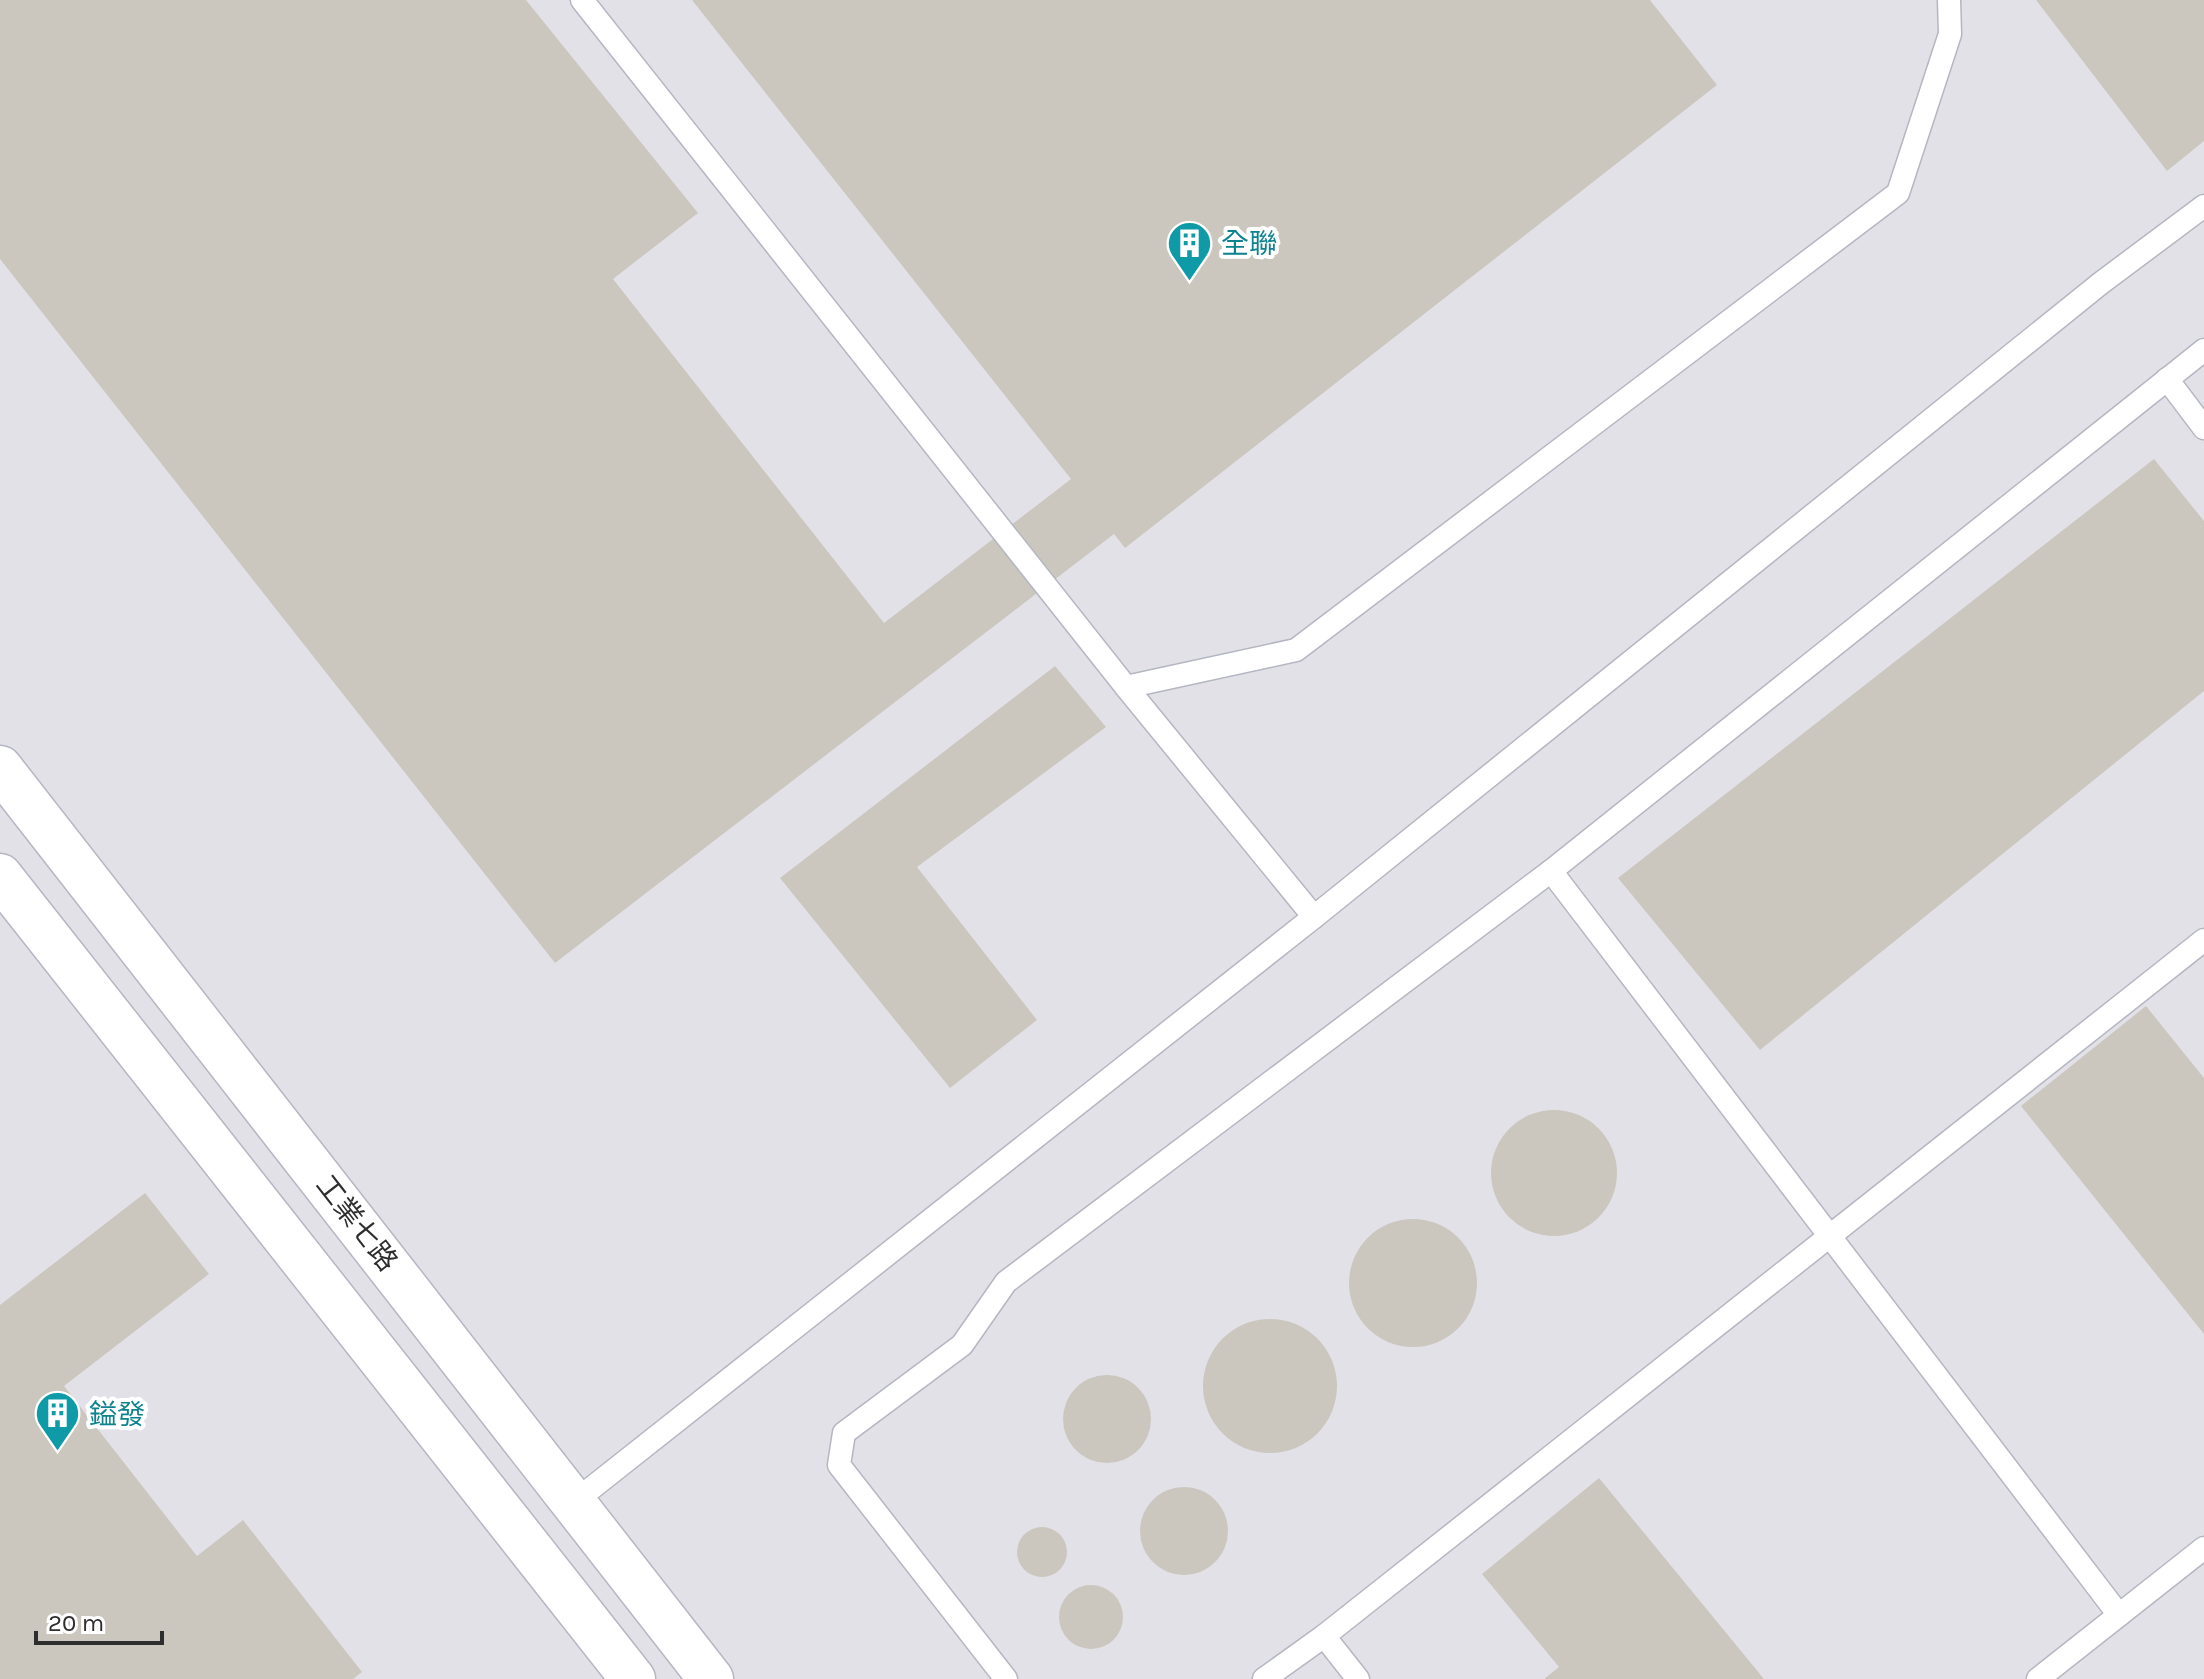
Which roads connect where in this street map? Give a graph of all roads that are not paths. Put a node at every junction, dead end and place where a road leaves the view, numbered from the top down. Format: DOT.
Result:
graph roads {
  1 [pos="582,0"];
  2 [pos="1949,0"];
  3 [pos="2204,206"];
  4 [pos="2204,350"];
  5 [pos="2167,379"];
  6 [pos="2204,428"];
  7 [pos="1126,687"];
  8 [pos="0,768"];
  9 [pos="1551,871"];
  10 [pos="0,876"];
  11 [pos="1314,917"];
  12 [pos="2204,940"];
  13 [pos="1832,1237"];
  14 [pos="574,1502"];
  15 [pos="2204,1548"];
  16 [pos="2119,1615"];
  17 [pos="1324,1636"];
  18 [pos="633,1679"];
  19 [pos="711,1679"];
  20 [pos="1006,1679"];
  21 [pos="1264,1679"];
  22 [pos="1358,1679"];
  23 [pos="2038,1679"];
  1 -- 7 [label="lane"];
  2 -- 7 [label="lane"];
  3 -- 11 [label="lane"];
  4 -- 5 [label="lane"];
  5 -- 6 [label="lane"];
  5 -- 9 [label="lane"];
  7 -- 11 [label="lane"];
  8 -- 14 [label="street, 工業七路"];
  9 -- 13 [label="lane"];
  9 -- 20 [label="lane"];
  10 -- 18 [label="street"];
  11 -- 14 [label="lane"];
  12 -- 13 [label="lane"];
  13 -- 16 [label="lane"];
  13 -- 17 [label="lane"];
  14 -- 19 [label="street, 工業七路"];
  15 -- 16 [label="lane"];
  16 -- 23 [label="lane"];
  17 -- 21 [label="lane"];
  17 -- 22 [label="lane"];
}
